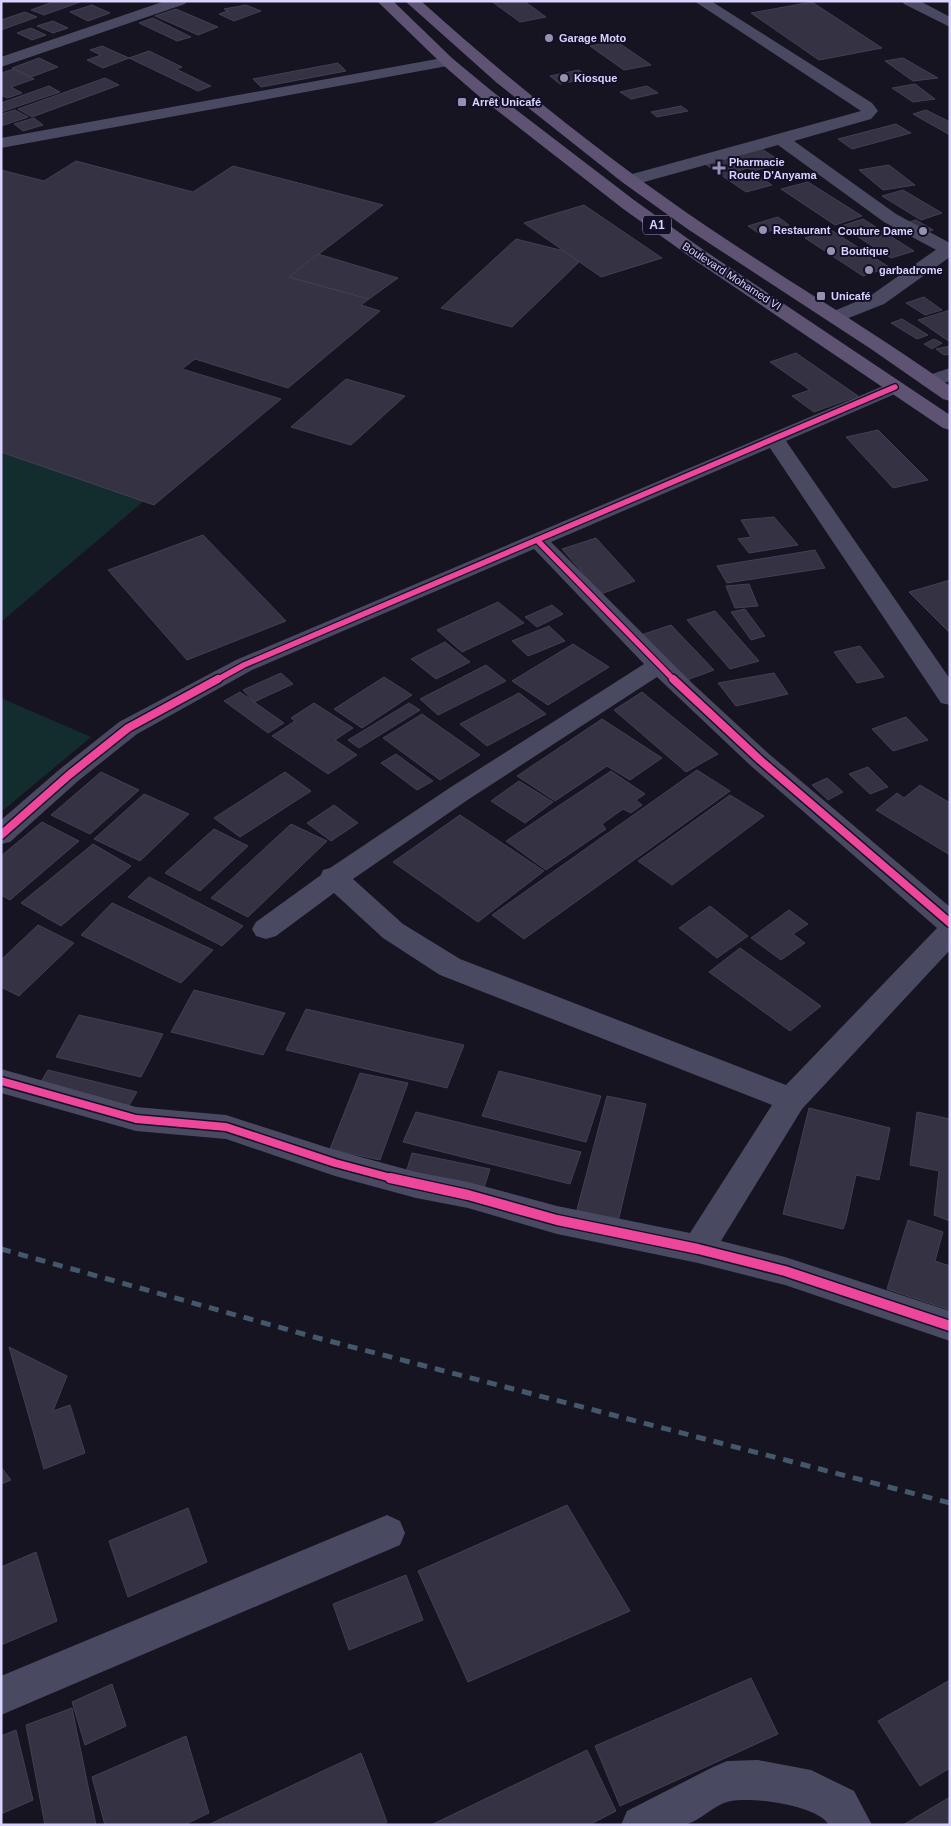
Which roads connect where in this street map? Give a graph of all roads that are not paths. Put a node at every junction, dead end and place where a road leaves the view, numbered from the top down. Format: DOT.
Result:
graph roads {
  1 [pos="180,1"];
  2 [pos="384,1"];
  3 [pos="700,1"];
  4 [pos="910,1"];
  5 [pos="417,6"];
  6 [pos="397,14"];
  7 [pos="950,23"];
  8 [pos="1,62"];
  9 [pos="448,62"];
  10 [pos="781,139"];
  11 [pos="1,143"];
  12 [pos="631,180"];
  13 [pos="948,251"];
  14 [pos="836,317"];
  15 [pos="807,326"];
  16 [pos="950,374"];
  17 [pos="930,381"];
  18 [pos="895,387"];
  19 [pos="950,395"];
  20 [pos="950,424"];
  21 [pos="774,438"];
  22 [pos="537,540"];
  23 [pos="659,665"];
  24 [pos="950,697"];
  25 [pos="1,835"];
  26 [pos="333,878"];
  27 [pos="950,923"];
  28 [pos="266,929"];
  29 [pos="950,932"];
  30 [pos="1,1081"];
  31 [pos="791,1100"];
  32 [pos="698,1249"];
  33 [pos="950,1326"];
  34 [pos="386,1533"];
  35 [pos="1,1696"];
  36 [pos="641,1825"];
  37 [pos="852,1825"];
  1 -- 8 [label="street"];
  2 -- 6 [label="main road, Boulevard Mohamed VI / A1"];
  3 -- 10 [label="street"];
  4 -- 7 [label="street"];
  5 -- 6 [label="main road"];
  5 -- 12 [label="main road, Boulevard Mohamed VI / A1"];
  6 -- 9 [label="main road, Boulevard Mohamed VI / A1"];
  9 -- 11 [label="street"];
  9 -- 15 [label="main road, Boulevard Mohamed VI / A1"];
  10 -- 12 [label="street"];
  10 -- 13 [label="street"];
  12 -- 14 [label="main road, Boulevard Mohamed VI / A1"];
  13 -- 14 [label="street"];
  14 -- 15 [label="main road"];
  14 -- 17 [label="main road, Boulevard Mohamed VI / A1"];
  15 -- 18 [label="main road, Boulevard Mohamed VI / A1"];
  16 -- 17 [label="street"];
  17 -- 19 [label="main road, Boulevard Mohamed VI / A1"];
  18 -- 20 [label="main road, Boulevard Mohamed VI / A1"];
  18 -- 21 [label="street"];
  21 -- 22 [label="street"];
  21 -- 24 [label="street"];
  22 -- 23 [label="street"];
  22 -- 25 [label="street"];
  23 -- 26 [label="street"];
  23 -- 27 [label="street"];
  26 -- 28 [label="street"];
  26 -- 31 [label="street"];
  29 -- 31 [label="street"];
  30 -- 32 [label="street"];
  31 -- 32 [label="street"];
  32 -- 33 [label="street"];
  34 -- 35 [label="street"];
  36 -- 37 [label="street"];
}
